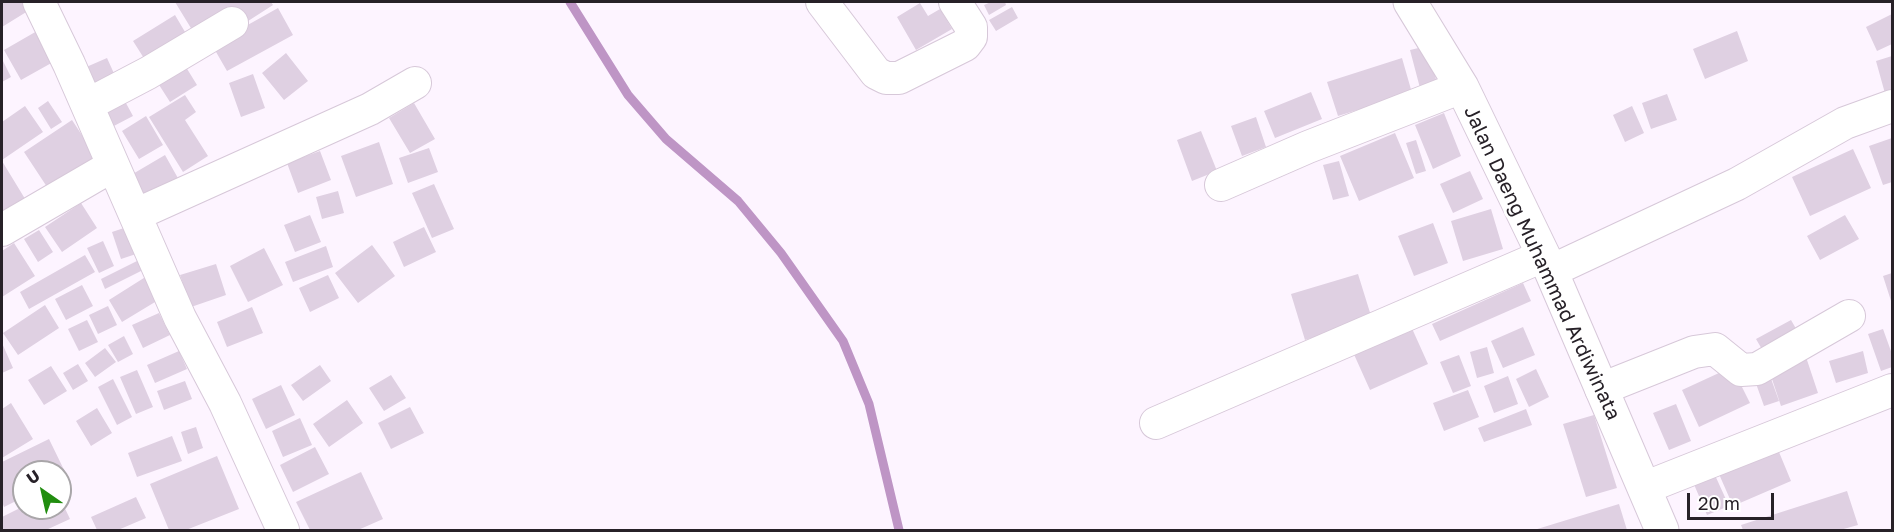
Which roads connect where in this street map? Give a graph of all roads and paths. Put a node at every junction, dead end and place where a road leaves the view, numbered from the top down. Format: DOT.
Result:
graph roads {
  1 [pos="39,2"];
  2 [pos="822,2"];
  3 [pos="955,2"];
  4 [pos="1410,2"];
  5 [pos="232,23"];
  6 [pos="415,83"];
  7 [pos="1462,87"];
  8 [pos="87,105"];
  9 [pos="1893,106"];
  10 [pos="112,166"];
  11 [pos="1221,185"];
  12 [pos="135,214"];
  13 [pos="2,230"];
  14 [pos="1547,263"];
  15 [pos="1849,316"];
  16 [pos="1601,389"];
  17 [pos="1893,390"];
  18 [pos="1156,423"];
  19 [pos="1644,488"];
  20 [pos="283,531"];
  21 [pos="1662,531"];
  1 -- 8 [label="street"];
  2 -- 3 [label="street"];
  4 -- 7 [label="main road, Jalan Daeng Muhammad Ardiwinata"];
  5 -- 8 [label="street"];
  6 -- 12 [label="street"];
  7 -- 11 [label="street"];
  7 -- 14 [label="main road, Jalan Daeng Muhammad Ardiwinata"];
  8 -- 10 [label="street"];
  9 -- 14 [label="street"];
  10 -- 12 [label="street"];
  10 -- 13 [label="street"];
  12 -- 20 [label="street"];
  14 -- 16 [label="main road, Jalan Daeng Muhammad Ardiwinata"];
  14 -- 18 [label="street"];
  15 -- 16 [label="street"];
  16 -- 19 [label="main road, Jalan Daeng Muhammad Ardiwinata"];
  17 -- 19 [label="street"];
  19 -- 21 [label="main road, Jalan Daeng Muhammad Ardiwinata"];
}
